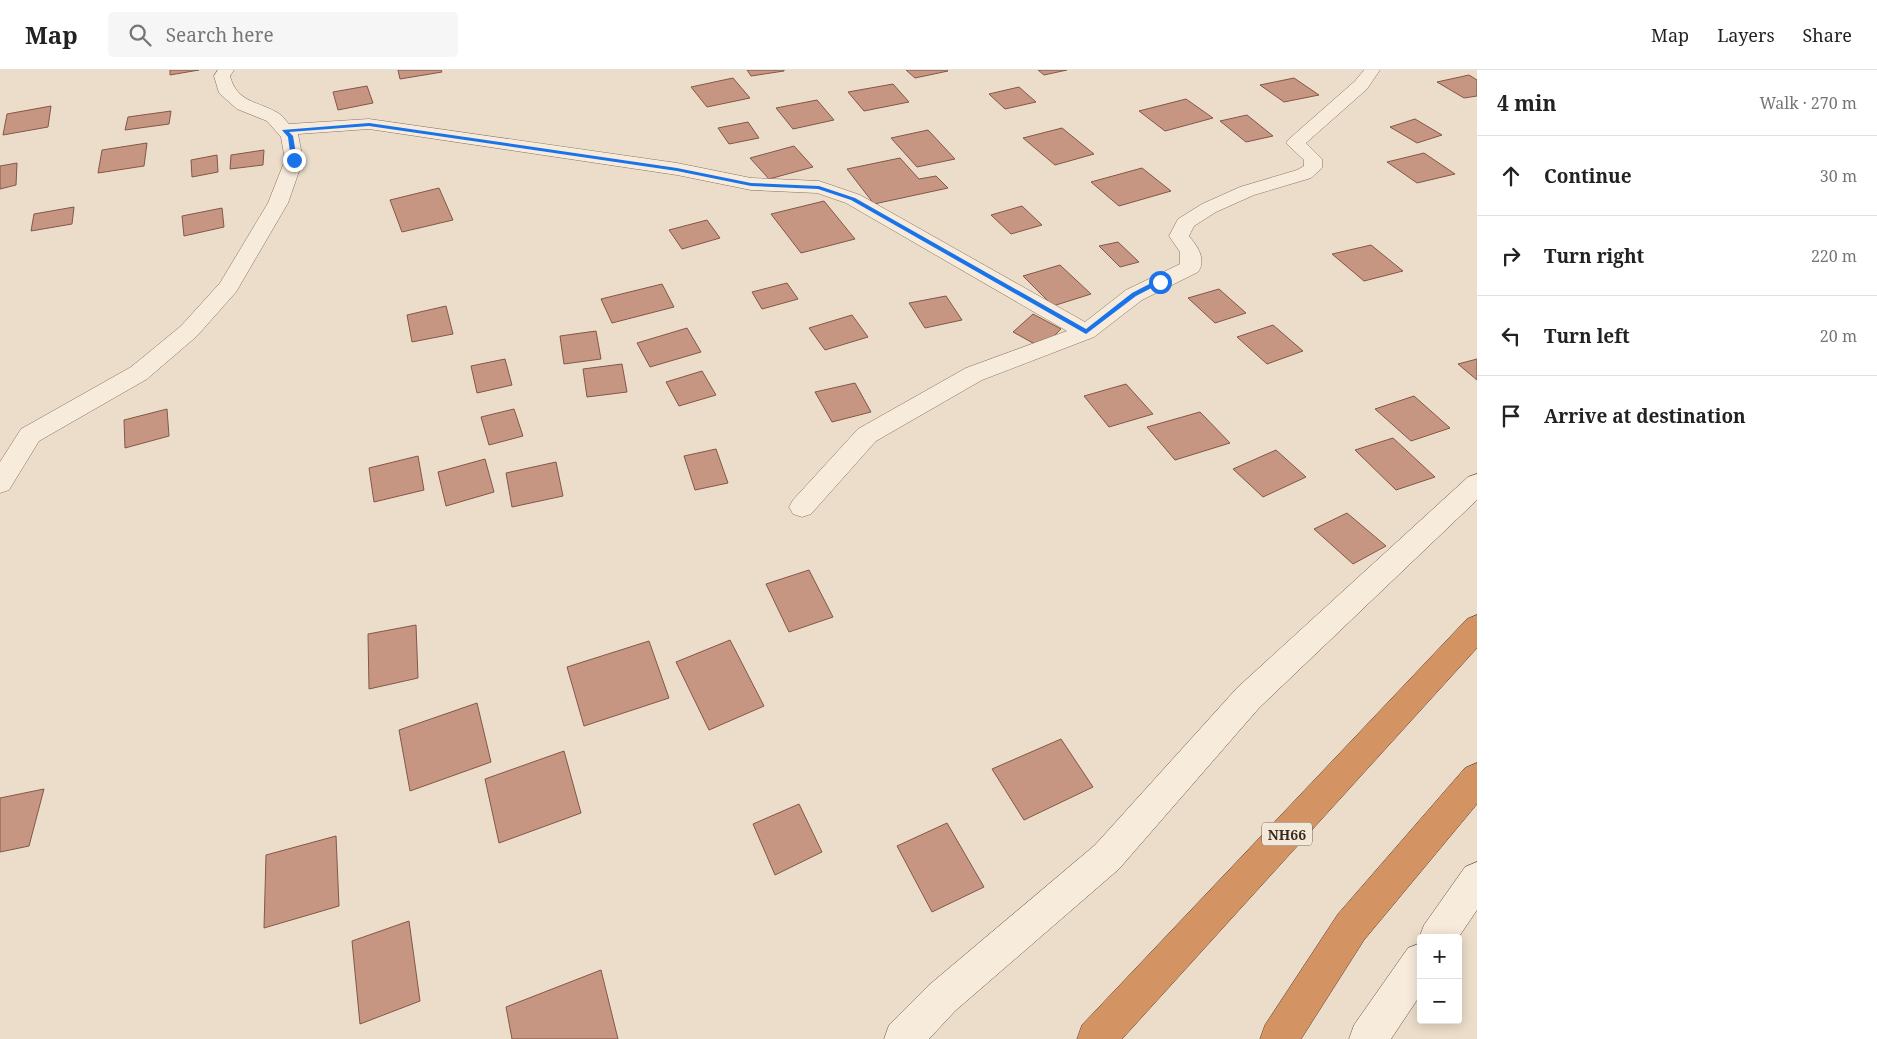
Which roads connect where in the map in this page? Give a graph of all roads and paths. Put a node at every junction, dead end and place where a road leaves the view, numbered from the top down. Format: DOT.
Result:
graph roads {
  1 [pos="226,70"];
  2 [pos="1372,70"];
  3 [pos="285,130"];
  4 [pos="1086,332"];
  5 [pos="0,483"];
  6 [pos="1477,484"];
  7 [pos="802,507"];
  8 [pos="1477,628"];
  9 [pos="1477,779"];
  10 [pos="1477,879"];
  11 [pos="1440,934"];
  12 [pos="1417,968"];
  13 [pos="903,1039"];
  14 [pos="1096,1039"];
  15 [pos="1279,1039"];
  16 [pos="1368,1039"];
  1 -- 3 [label="street"];
  2 -- 4 [label="street"];
  3 -- 4 [label="street"];
  3 -- 5 [label="street"];
  4 -- 7 [label="street"];
  6 -- 13 [label="street"];
  8 -- 14 [label="highway, NH66"];
  9 -- 15 [label="highway"];
  10 -- 11 [label="street"];
  12 -- 16 [label="street"];
}
